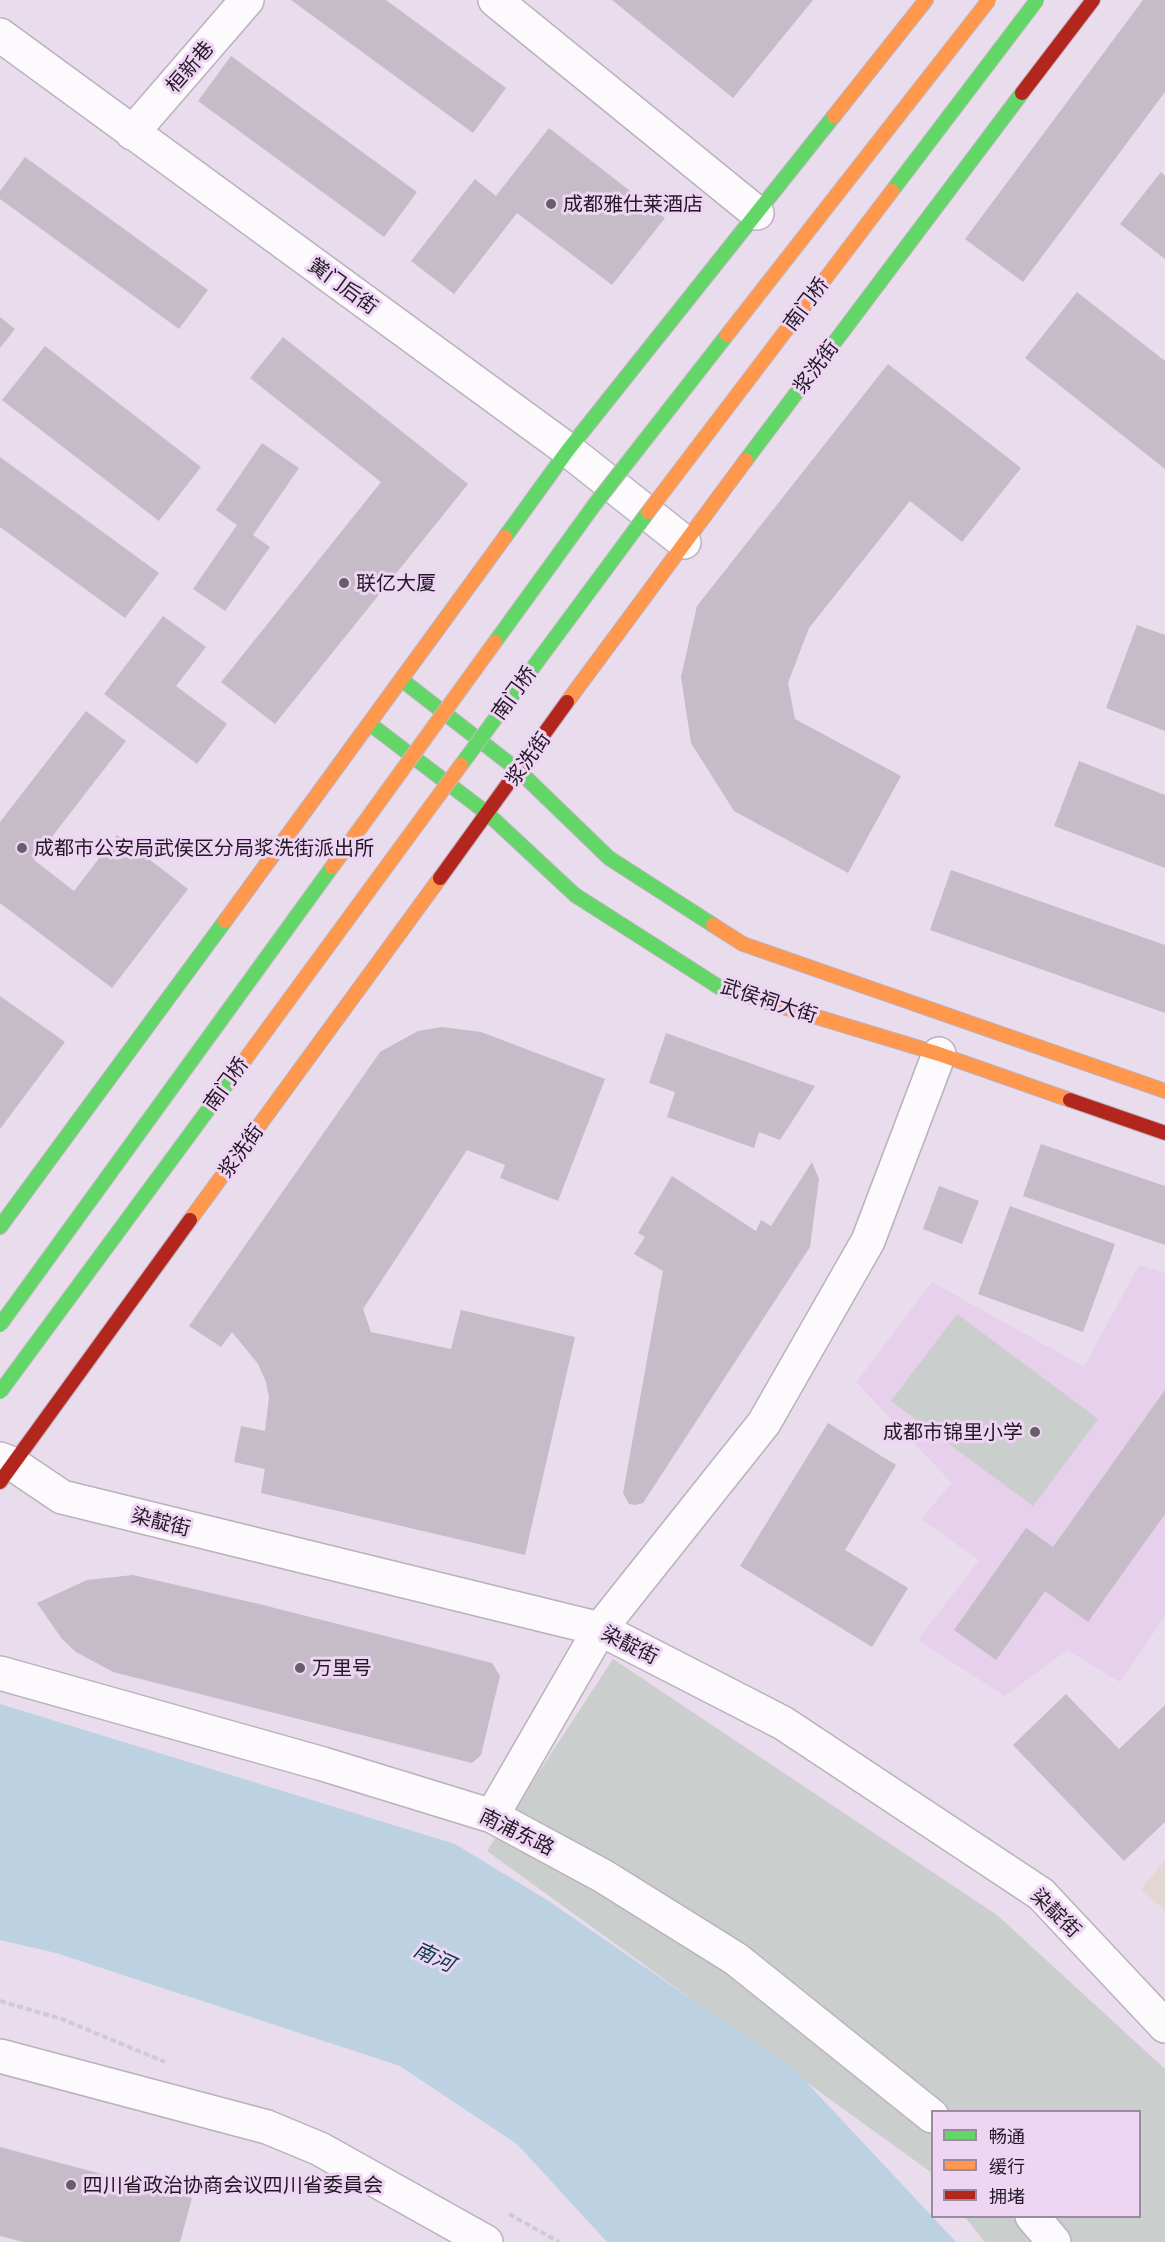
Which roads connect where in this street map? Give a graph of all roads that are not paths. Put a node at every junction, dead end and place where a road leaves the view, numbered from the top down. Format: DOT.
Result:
graph roads {
  1 [pos="247,0"];
  2 [pos="495,0"];
  3 [pos="926,0"];
  4 [pos="989,0"];
  5 [pos="1037,0"];
  6 [pos="1093,0"];
  7 [pos="0,35"];
  8 [pos="132,133"];
  9 [pos="757,213"];
  10 [pos="568,450"];
  11 [pos="684,542"];
  12 [pos="402,680"];
  13 [pos="370,724"];
  14 [pos="519,771"];
  15 [pos="488,814"];
  16 [pos="939,1054"];
  17 [pos="1165,1091"];
  18 [pos="1165,1133"];
  19 [pos="0,1227"];
  20 [pos="0,1325"];
  21 [pos="0,1392"];
  22 [pos="4,1468"];
  23 [pos="600,1629"];
  24 [pos="0,1673"];
  25 [pos="492,1816"];
  26 [pos="1165,2026"];
  27 [pos="0,2056"];
  28 [pos="931,2114"];
  29 [pos="1033,2218"];
  30 [pos="486,2242"];
  31 [pos="1054,2242"];
  1 -- 8 [label="street, 桓新巷"];
  2 -- 9 [label="street"];
  3 -- 9 [label="main road"];
  4 -- 20 [label="main road, bridge"];
  5 -- 21 [label="main road, 南门桥, bridge"];
  6 -- 11 [label="main road, 浆洗街"];
  7 -- 8 [label="street, 黉门后街"];
  8 -- 10 [label="street, 黉门后街"];
  9 -- 10 [label="main road"];
  10 -- 11 [label="street, 黉门后街"];
  10 -- 12 [label="main road"];
  11 -- 14 [label="main road, 浆洗街"];
  12 -- 13 [label="main road"];
  12 -- 14 [label="main road"];
  13 -- 15 [label="main road, 武侯祠大街"];
  13 -- 19 [label="main road"];
  14 -- 15 [label="main road, 浆洗街"];
  14 -- 17 [label="main road"];
  15 -- 16 [label="main road, 武侯祠大街"];
  15 -- 22 [label="main road, 浆洗街"];
  16 -- 18 [label="main road, 武侯祠大街"];
  16 -- 23 [label="street"];
  22 -- 23 [label="street, 染靛街"];
  23 -- 25 [label="street"];
  23 -- 26 [label="street, 染靛街"];
  24 -- 25 [label="street, 南浦东路"];
  25 -- 28 [label="street, 南浦东路"];
  27 -- 30 [label="street"];
  29 -- 31 [label="street"];
}
